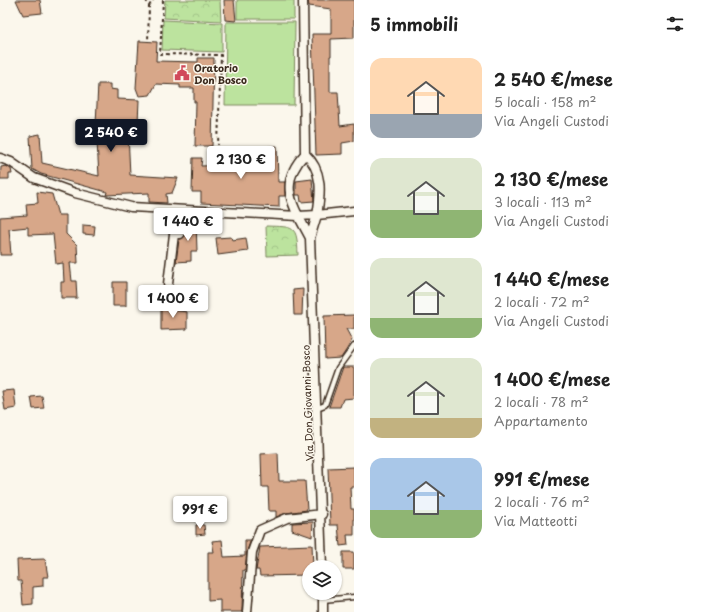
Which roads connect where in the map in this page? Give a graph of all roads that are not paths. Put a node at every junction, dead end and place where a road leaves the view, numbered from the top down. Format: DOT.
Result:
graph roads {
  1 [pos="303,0"];
  2 [pos="305,154"];
  3 [pos="0,158"];
  4 [pos="178,210"];
  5 [pos="354,210"];
  6 [pos="318,215"];
  7 [pos="298,216"];
  8 [pos="310,238"];
  9 [pos="168,284"];
  10 [pos="354,346"];
  11 [pos="317,408"];
  12 [pos="322,514"];
  13 [pos="322,560"];
  14 [pos="342,598"];
  15 [pos="354,598"];
  16 [pos="323,600"];
  17 [pos="247,612"];
  18 [pos="323,612"];
  1 -- 2 [label="street"];
  2 -- 6 [label="street, Via Don Giovanni Bosco"];
  2 -- 7 [label="street, Via Don Giovanni Bosco"];
  3 -- 4 [label="street"];
  4 -- 7 [label="street"];
  4 -- 9 [label="street"];
  5 -- 6 [label="street"];
  6 -- 7 [label="street"];
  6 -- 8 [label="street, Via Don Giovanni Bosco"];
  7 -- 8 [label="street, Via Don Giovanni Bosco"];
  8 -- 11 [label="street, Via Don Giovanni Bosco"];
  10 -- 11 [label="lane"];
  11 -- 12 [label="street, Via Don Giovanni Bosco"];
  12 -- 13 [label="street, Via Don Giovanni Bosco"];
  12 -- 17 [label="street"];
  14 -- 15 [label="lane"];
  16 -- 18 [label="street"];
}
